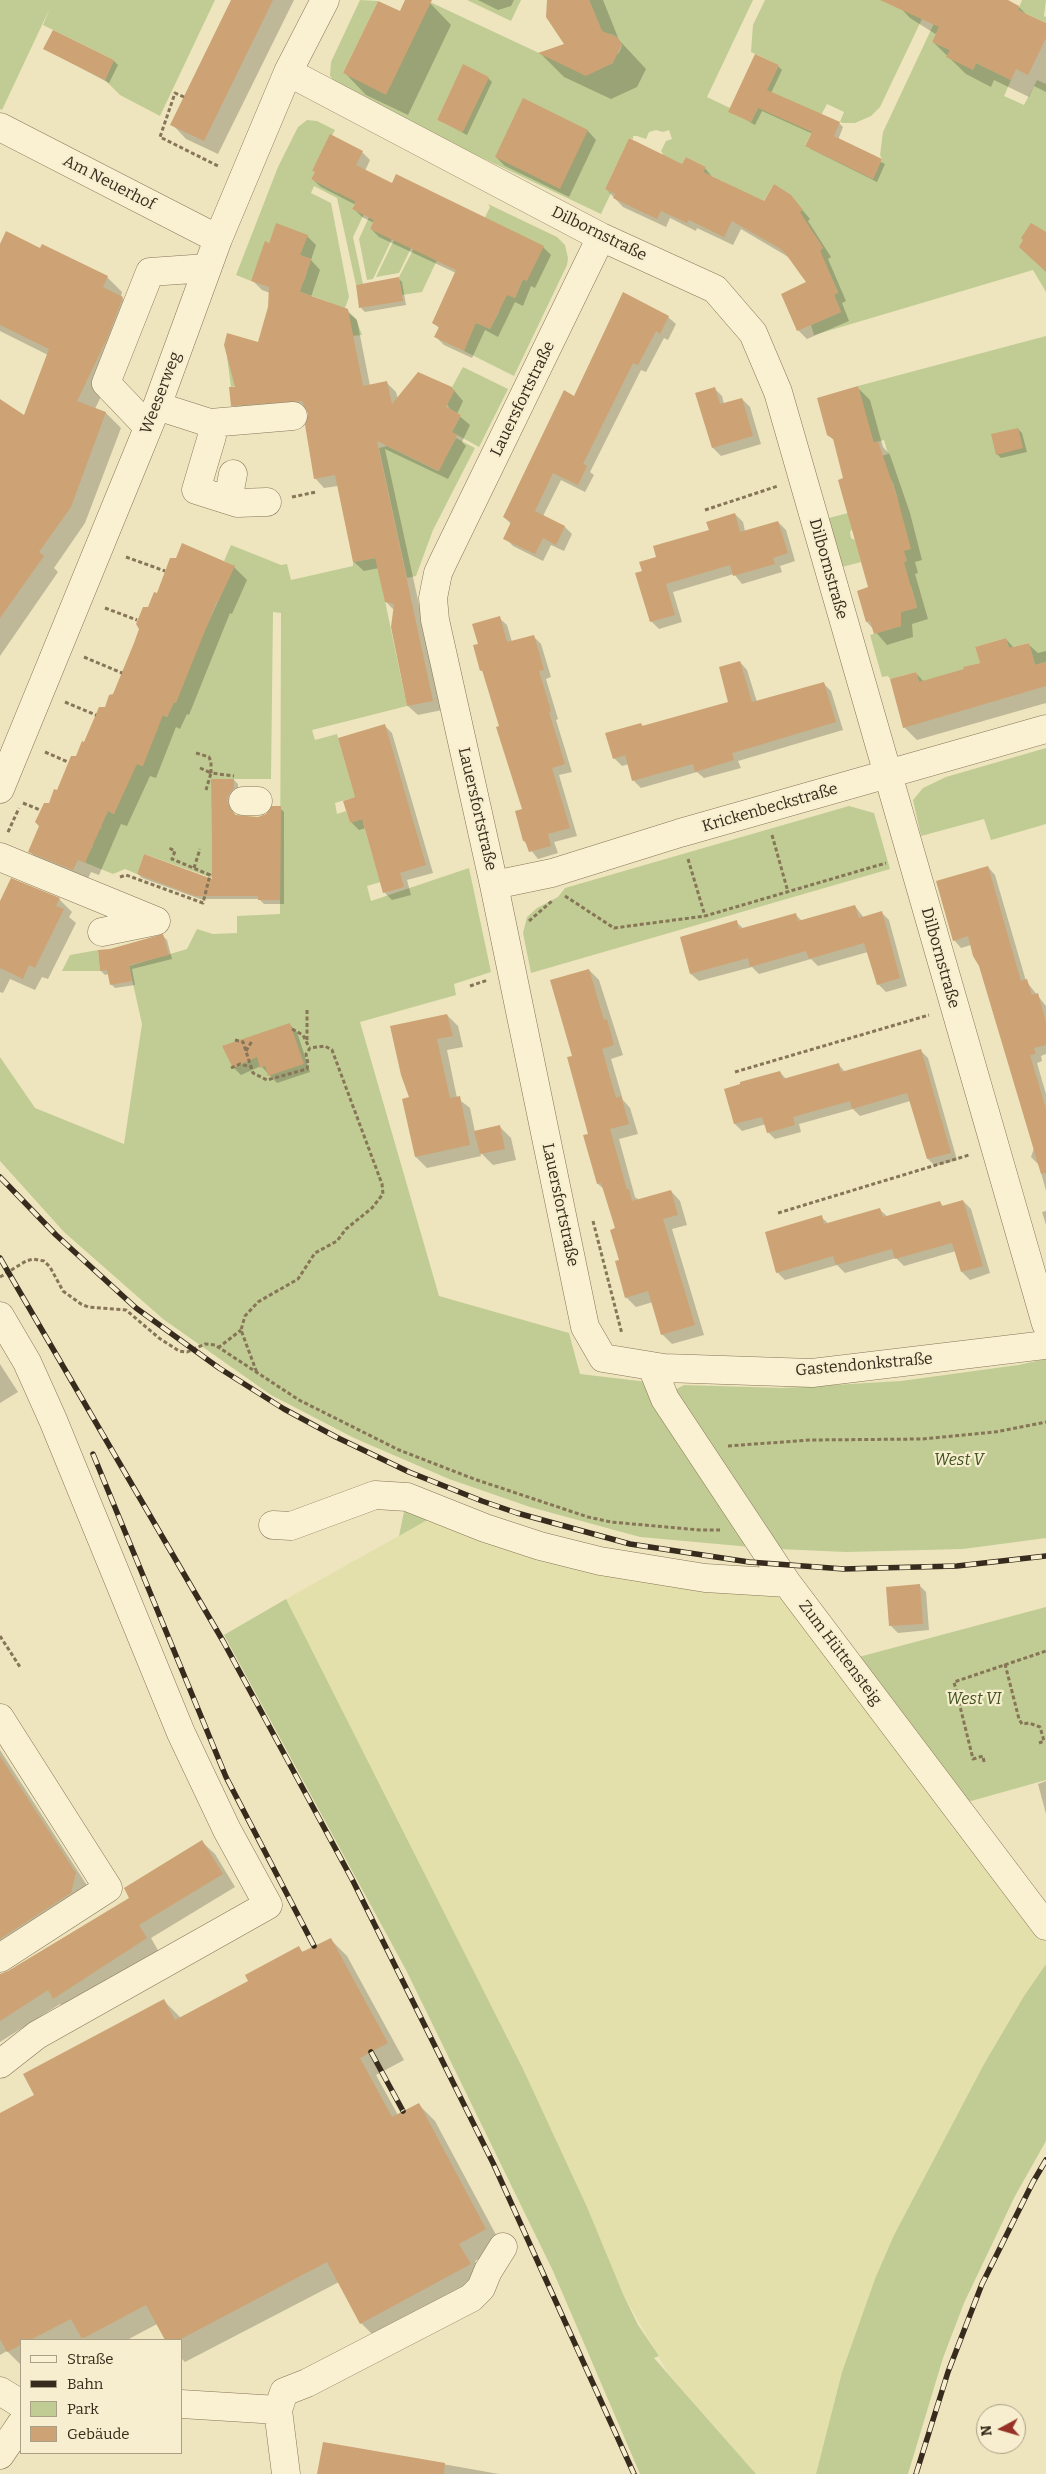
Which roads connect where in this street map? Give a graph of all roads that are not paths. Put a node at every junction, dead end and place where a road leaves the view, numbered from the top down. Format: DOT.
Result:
graph roads {
  1 [pos="325,0"];
  2 [pos="288,72"];
  3 [pos="0,127"];
  4 [pos="601,237"];
  5 [pos="218,239"];
  6 [pos="207,268"];
  7 [pos="206,415"];
  8 [pos="153,416"];
  9 [pos="287,420"];
  10 [pos="233,474"];
  11 [pos="212,502"];
  12 [pos="267,502"];
  13 [pos="1046,729"];
  14 [pos="887,776"];
  15 [pos="11,796"];
  16 [pos="0,857"];
  17 [pos="494,886"];
  18 [pos="102,932"];
  19 [pos="0,1316"];
  20 [pos="1046,1324"];
  21 [pos="1046,1345"];
  22 [pos="652,1367"];
  23 [pos="273,1525"];
  24 [pos="788,1583"];
  25 [pos="0,1718"];
  26 [pos="1046,1926"];
  27 [pos="0,1958"];
  28 [pos="0,2064"];
  29 [pos="503,2248"];
  30 [pos="0,2391"];
  31 [pos="20,2403"];
  32 [pos="182,2404"];
  33 [pos="278,2410"];
  34 [pos="20,2426"];
  35 [pos="0,2456"];
  36 [pos="286,2474"];
  1 -- 2 [label="street, Weeserweg"];
  2 -- 4 [label="street, Dilbornstraße"];
  2 -- 5 [label="street, Weeserweg"];
  3 -- 5 [label="street, Am Neuerhof"];
  4 -- 14 [label="street, Dilbornstraße"];
  4 -- 17 [label="street, Lauersfortstraße"];
  5 -- 6 [label="street, Weeserweg"];
  6 -- 8 [label="street, Weeserweg"];
  6 -- 8 [label="street"];
  7 -- 8 [label="street"];
  7 -- 9 [label="street"];
  7 -- 11 [label="street"];
  8 -- 15 [label="street, Weeserweg"];
  10 -- 11 [label="street"];
  11 -- 12 [label="street"];
  13 -- 14 [label="street, Krickenbeckstraße"];
  14 -- 17 [label="street, Krickenbeckstraße"];
  14 -- 20 [label="street, Dilbornstraße"];
  16 -- 18 [label="street"];
  17 -- 22 [label="street, Lauersfortstraße"];
  19 -- 28 [label="street"];
  21 -- 22 [label="street, Gastendonkstraße"];
  22 -- 24 [label="street, Zum Hüttensteig"];
  23 -- 24 [label="street"];
  24 -- 26 [label="street, Zum Hüttensteig"];
  25 -- 27 [label="street"];
  29 -- 33 [label="street"];
  30 -- 31 [label="street"];
  32 -- 33 [label="street"];
  33 -- 36 [label="street"];
  34 -- 35 [label="street"];
}
